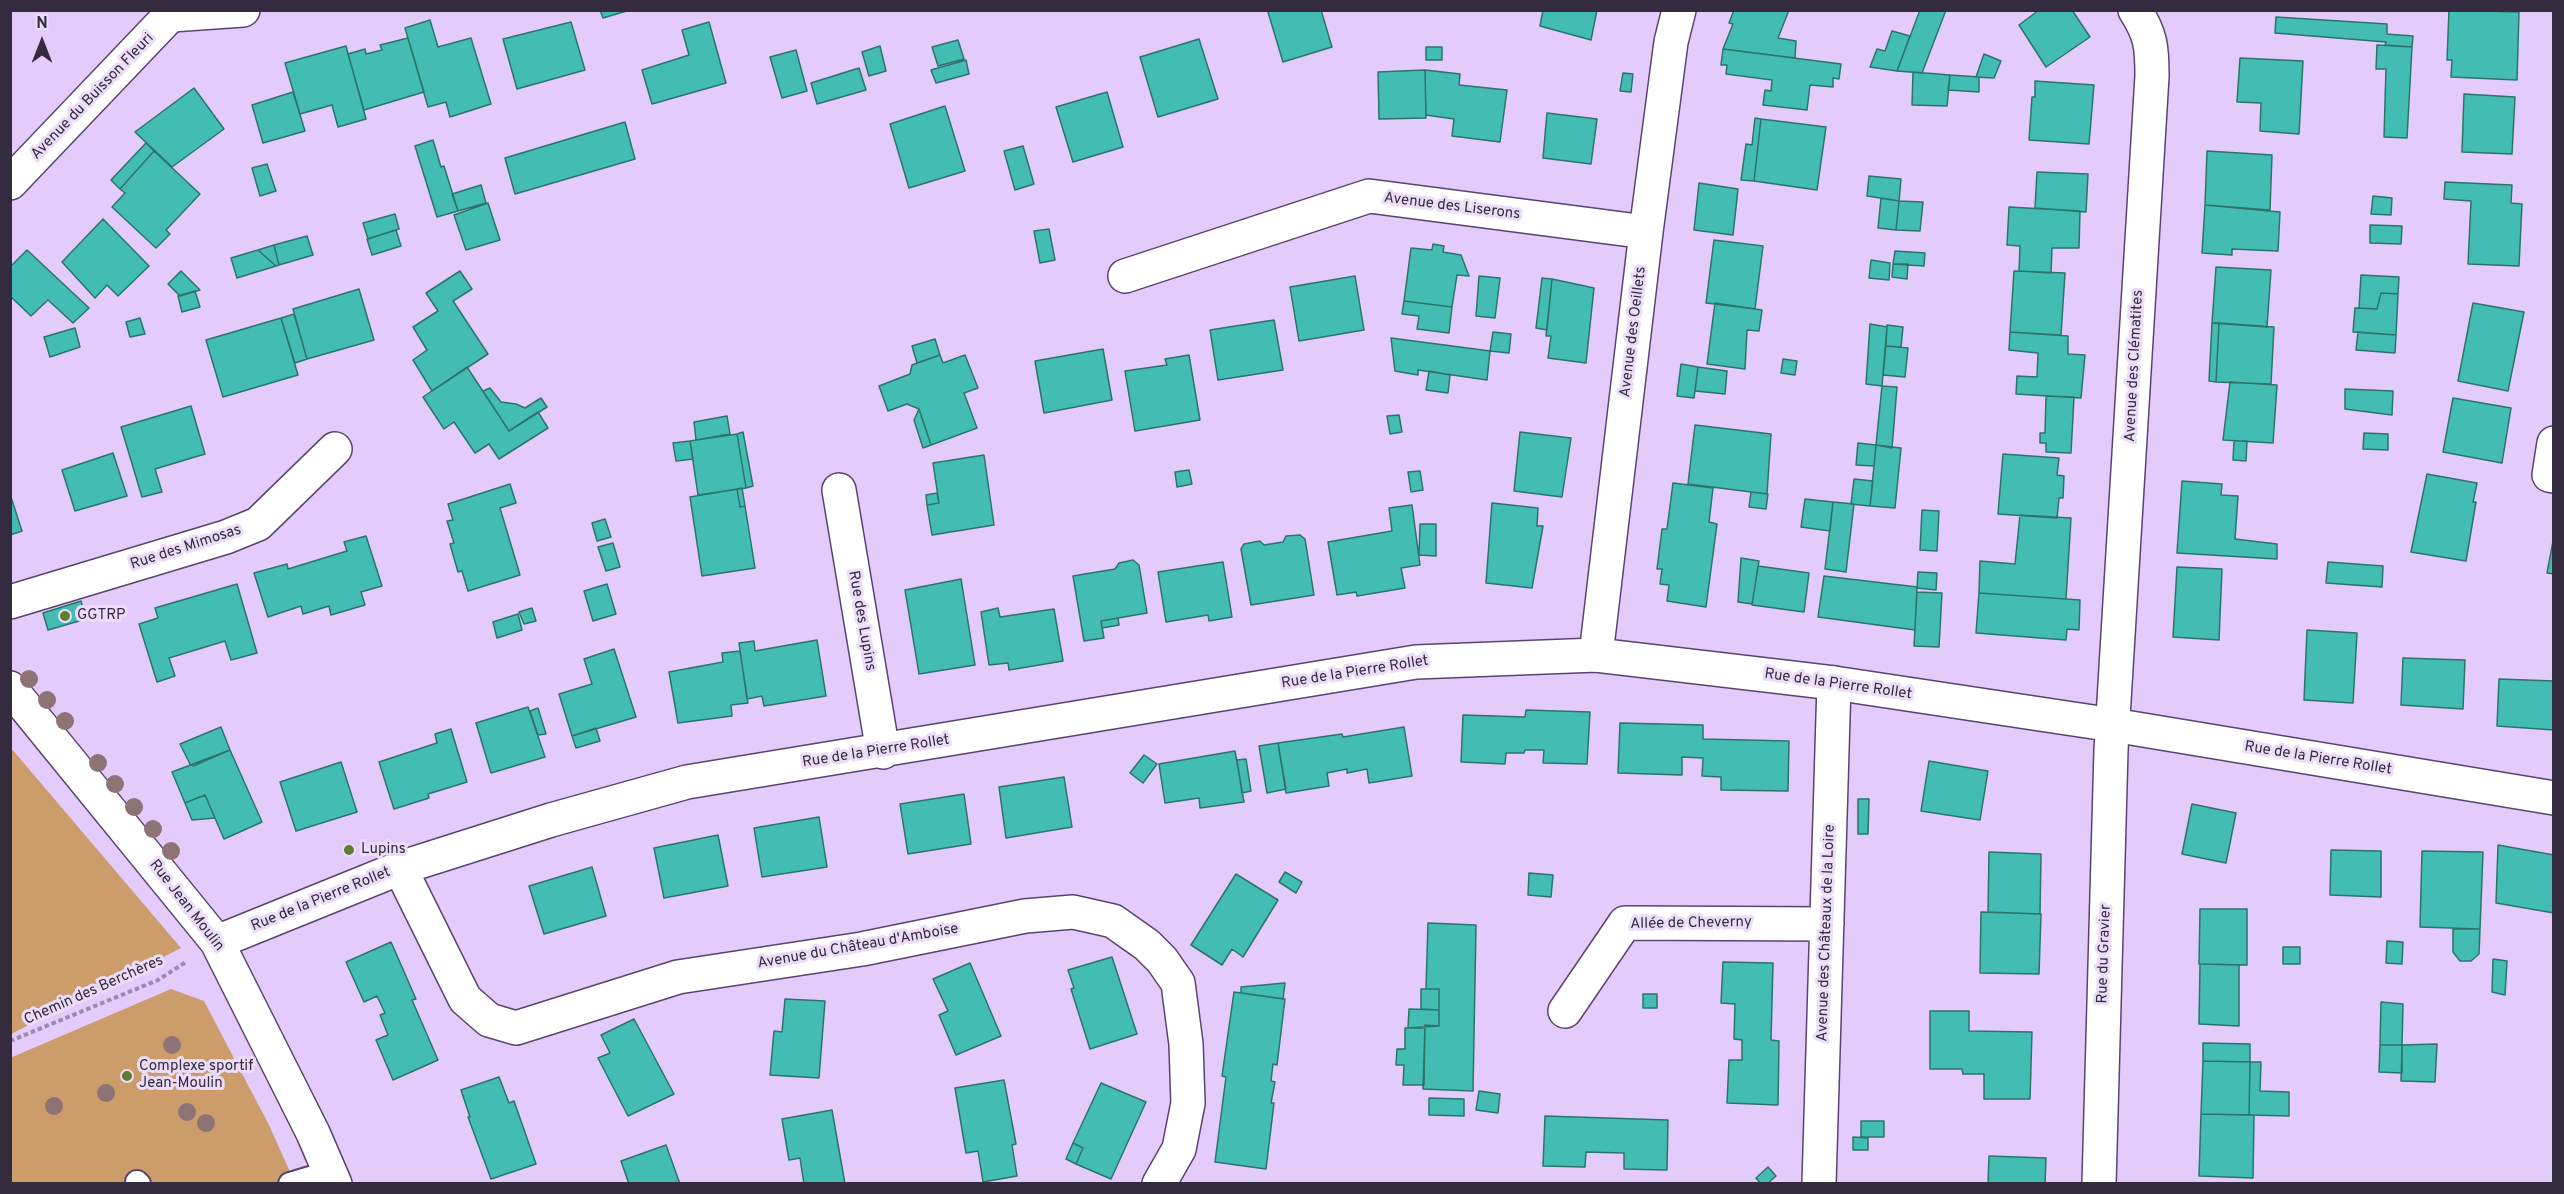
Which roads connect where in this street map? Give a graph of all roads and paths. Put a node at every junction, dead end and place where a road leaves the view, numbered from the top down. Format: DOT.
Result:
graph roads {
  1 [pos="243,10"];
  2 [pos="1679,10"];
  3 [pos="2135,10"];
  4 [pos="173,13"];
  5 [pos="10,183"];
  6 [pos="1646,232"];
  7 [pos="1125,276"];
  8 [pos="2553,443"];
  9 [pos="334,448"];
  10 [pos="2553,476"];
  11 [pos="839,490"];
  12 [pos="10,602"];
  13 [pos="1596,655"];
  14 [pos="1834,683"];
  15 [pos="10,688"];
  16 [pos="2113,725"];
  17 [pos="883,752"];
  18 [pos="2553,798"];
  19 [pos="400,868"];
  20 [pos="1827,924"];
  21 [pos="217,942"];
  22 [pos="1565,1011"];
  23 [pos="10,1041"];
  24 [pos="333,1178"];
  25 [pos="290,1184"];
  26 [pos="1159,1184"];
  27 [pos="1820,1184"];
  28 [pos="2099,1184"];
  1 -- 4 [label="street"];
  2 -- 6 [label="street, Avenue des Oeillets"];
  3 -- 16 [label="street, Avenue des Clématites"];
  4 -- 5 [label="street, Avenue du Buisson Fleuri"];
  6 -- 7 [label="street, Avenue des Liserons"];
  6 -- 13 [label="street, Avenue des Oeillets"];
  8 -- 10 [label="street"];
  9 -- 12 [label="street, Rue des Mimosas"];
  11 -- 17 [label="street, Rue des Lupins"];
  13 -- 14 [label="street, Rue de la Pierre Rollet"];
  13 -- 17 [label="street, Rue de la Pierre Rollet"];
  14 -- 16 [label="street, Rue de la Pierre Rollet"];
  14 -- 20 [label="street, Avenue des Châteaux de la Loire"];
  15 -- 21 [label="street, Rue Jean Moulin"];
  16 -- 18 [label="street, Rue de la Pierre Rollet"];
  16 -- 28 [label="street, Rue du Gravier"];
  17 -- 19 [label="street, Rue de la Pierre Rollet"];
  19 -- 21 [label="street, Rue de la Pierre Rollet"];
  19 -- 26 [label="street, Avenue du Château d'Amboise"];
  20 -- 22 [label="street, Allée de Cheverny"];
  20 -- 27 [label="street, Avenue des Châteaux de la Loire"];
  21 -- 23 [label="path, Chemin des Berchères"];
  21 -- 24 [label="street, Rue Jean Moulin"];
  24 -- 25 [label="lane"];
}
